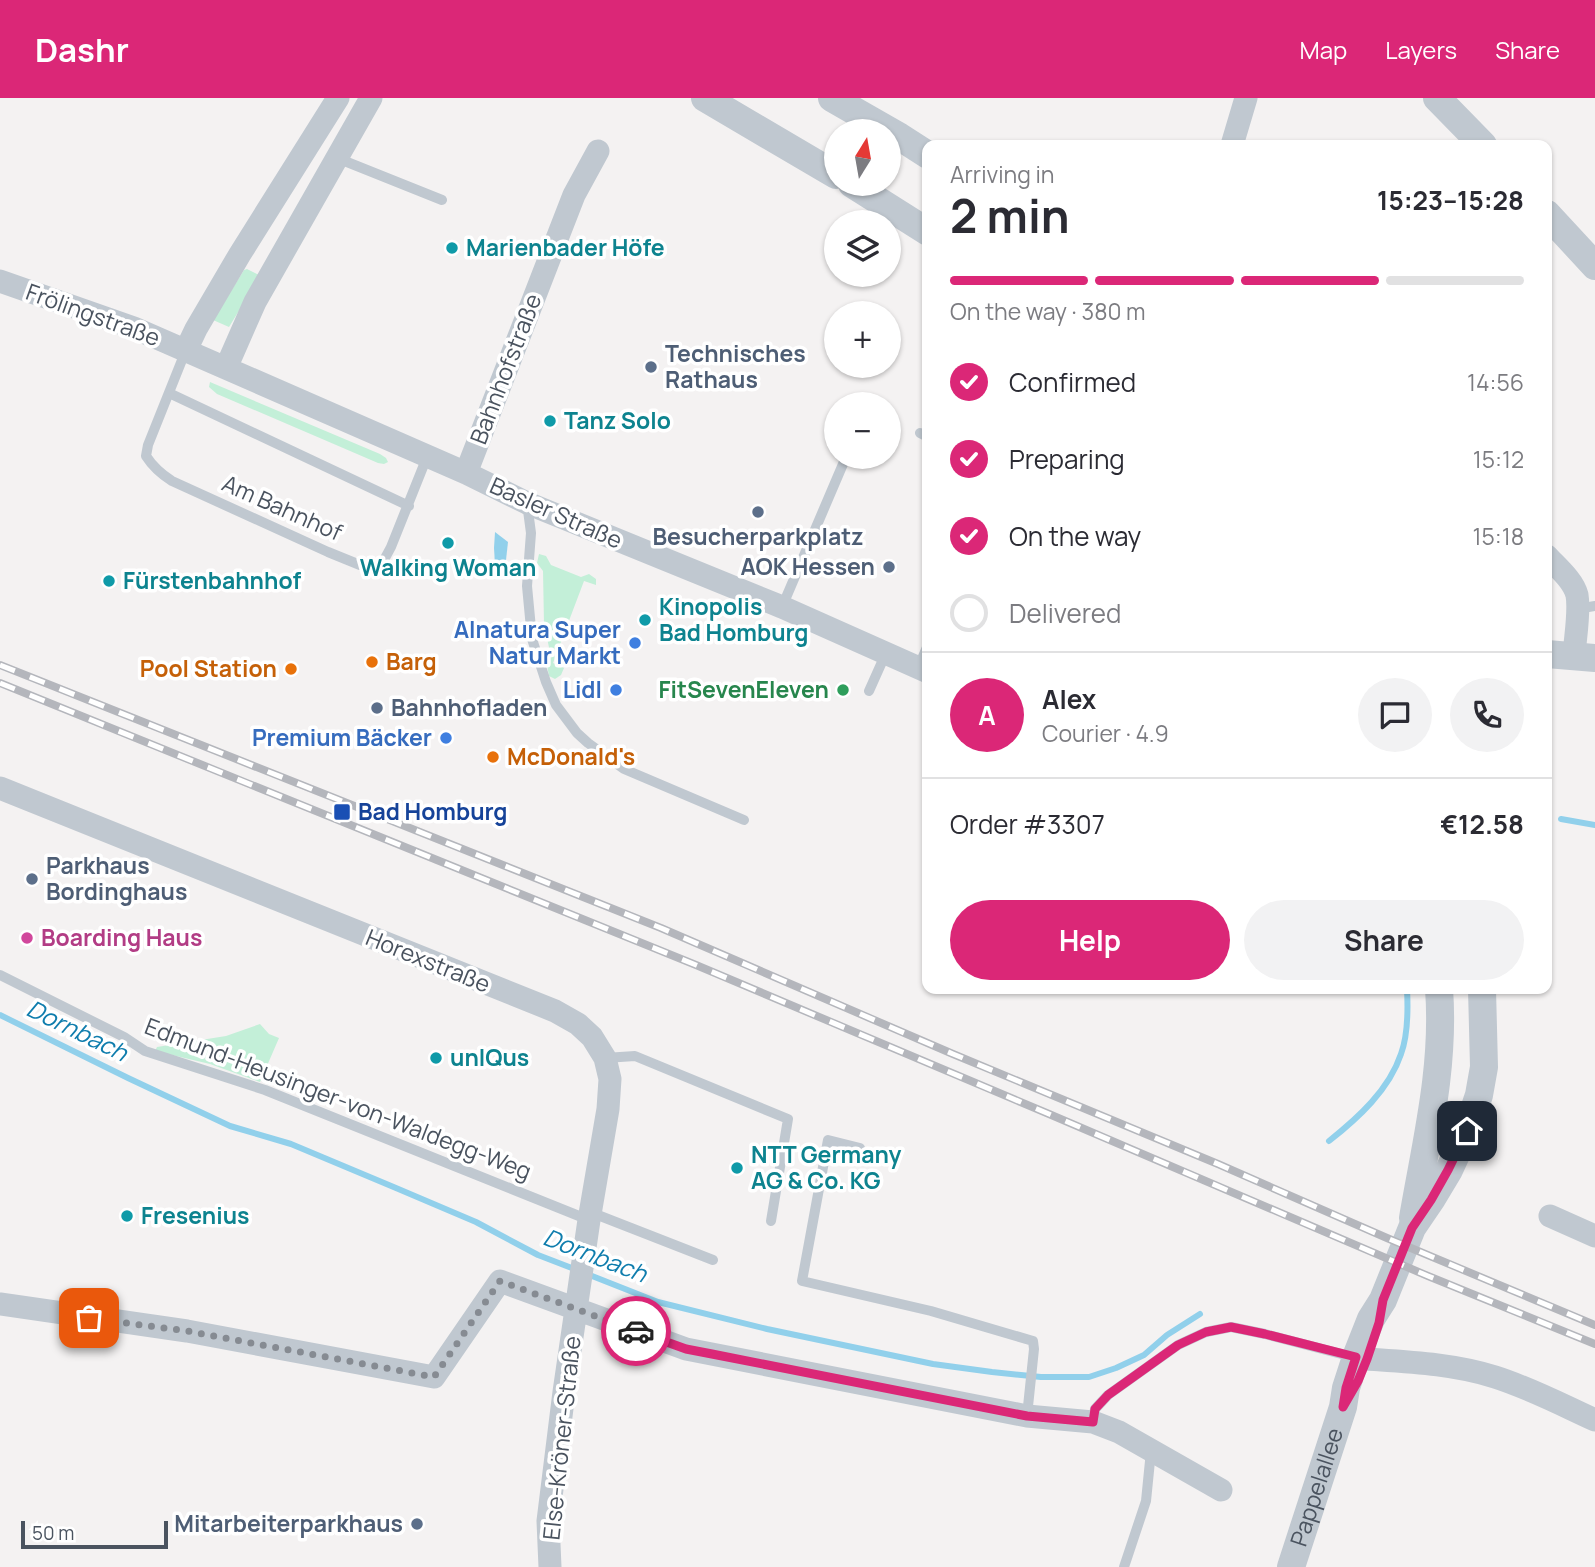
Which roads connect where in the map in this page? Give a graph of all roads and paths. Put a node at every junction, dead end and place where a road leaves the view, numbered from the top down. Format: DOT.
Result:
graph roads {
  1 [pos="338,98"];
  2 [pos="371,98"];
  3 [pos="705,98"];
  4 [pos="832,98"];
  5 [pos="1246,98"];
  6 [pos="1437,98"];
  7 [pos="1233,140"];
  8 [pos="1478,140"];
  9 [pos="598,151"];
  10 [pos="922,151"];
  11 [pos="337,158"];
  12 [pos="824,168"];
  13 [pos="871,196"];
  14 [pos="442,200"];
  15 [pos="1552,219"];
  16 [pos="922,228"];
  17 [pos="240,254"];
  18 [pos="1595,266"];
  19 [pos="274,269"];
  20 [pos="0,281"];
  21 [pos="186,351"];
  22 [pos="226,368"];
  23 [pos="169,393"];
  24 [pos="425,464"];
  25 [pos="841,469"];
  26 [pos="466,473"];
  27 [pos="527,503"];
  28 [pos="408,506"];
  29 [pos="1552,561"];
  30 [pos="782,607"];
  31 [pos="1586,607"];
  32 [pos="886,653"];
  33 [pos="1572,656"];
  34 [pos="922,670"];
  35 [pos="869,691"];
  36 [pos="0,788"];
  37 [pos="744,820"];
  38 [pos="0,975"];
  39 [pos="1439,994"];
  40 [pos="1482,994"];
  41 [pos="605,1058"];
  42 [pos="860,1148"];
  43 [pos="589,1216"];
  44 [pos="1550,1216"];
  45 [pos="771,1222"];
  46 [pos="1412,1228"];
  47 [pos="1595,1236"];
  48 [pos="713,1260"];
  49 [pos="0,1304"];
  50 [pos="577,1310"];
  51 [pos="1361,1358"];
  52 [pos="1027,1416"];
  53 [pos="1595,1420"];
  54 [pos="1093,1422"];
  55 [pos="1151,1450"];
  56 [pos="1221,1490"];
  57 [pos="550,1567"];
  58 [pos="1124,1567"];
  59 [pos="1291,1567"];
  1 -- 17 [label="street"];
  2 -- 11 [label="street"];
  3 -- 12 [label="street"];
  4 -- 10 [label="street"];
  5 -- 7 [label="street"];
  6 -- 8 [label="street"];
  9 -- 26 [label="street, Bahnhofstraße"];
  11 -- 14 [label="lane"];
  11 -- 19 [label="street"];
  13 -- 16 [label="street"];
  15 -- 18 [label="street"];
  17 -- 19 [label="street"];
  17 -- 21 [label="street"];
  19 -- 22 [label="street"];
  20 -- 21 [label="street, Frölingstraße"];
  21 -- 22 [label="street, Basler Straße"];
  21 -- 23 [label="lane"];
  22 -- 24 [label="street, Basler Straße"];
  23 -- 28 [label="lane"];
  23 -- 28 [label="lane, Am Bahnhof"];
  24 -- 26 [label="street, Basler Straße"];
  24 -- 28 [label="lane, Am Bahnhof"];
  25 -- 30 [label="lane"];
  26 -- 27 [label="street, Basler Straße"];
  27 -- 30 [label="street, Basler Straße"];
  27 -- 37 [label="lane"];
  29 -- 31 [label="street"];
  30 -- 32 [label="street, Basler Straße"];
  31 -- 33 [label="street"];
  32 -- 34 [label="street, Basler Straße"];
  32 -- 35 [label="lane"];
  36 -- 41 [label="street, Horexstraße"];
  38 -- 43 [label="lane, Edmund-Heusinger-von-Waldegg-Weg"];
  39 -- 46 [label="street"];
  40 -- 46 [label="street"];
  41 -- 43 [label="street, Horexstraße"];
  41 -- 45 [label="lane"];
  42 -- 52 [label="lane"];
  43 -- 48 [label="lane, Edmund-Heusinger-von-Waldegg-Weg"];
  43 -- 50 [label="street, Horexstraße"];
  44 -- 47 [label="street"];
  46 -- 51 [label="street, Pappelallee"];
  49 -- 50 [label="street"];
  50 -- 52 [label="street"];
  50 -- 57 [label="street, Else-Kröner-Straße"];
  51 -- 53 [label="street"];
  51 -- 54 [label="lane"];
  51 -- 59 [label="street, Pappelallee"];
  52 -- 54 [label="street"];
  54 -- 55 [label="street"];
  55 -- 56 [label="street"];
  55 -- 58 [label="lane"];
}
